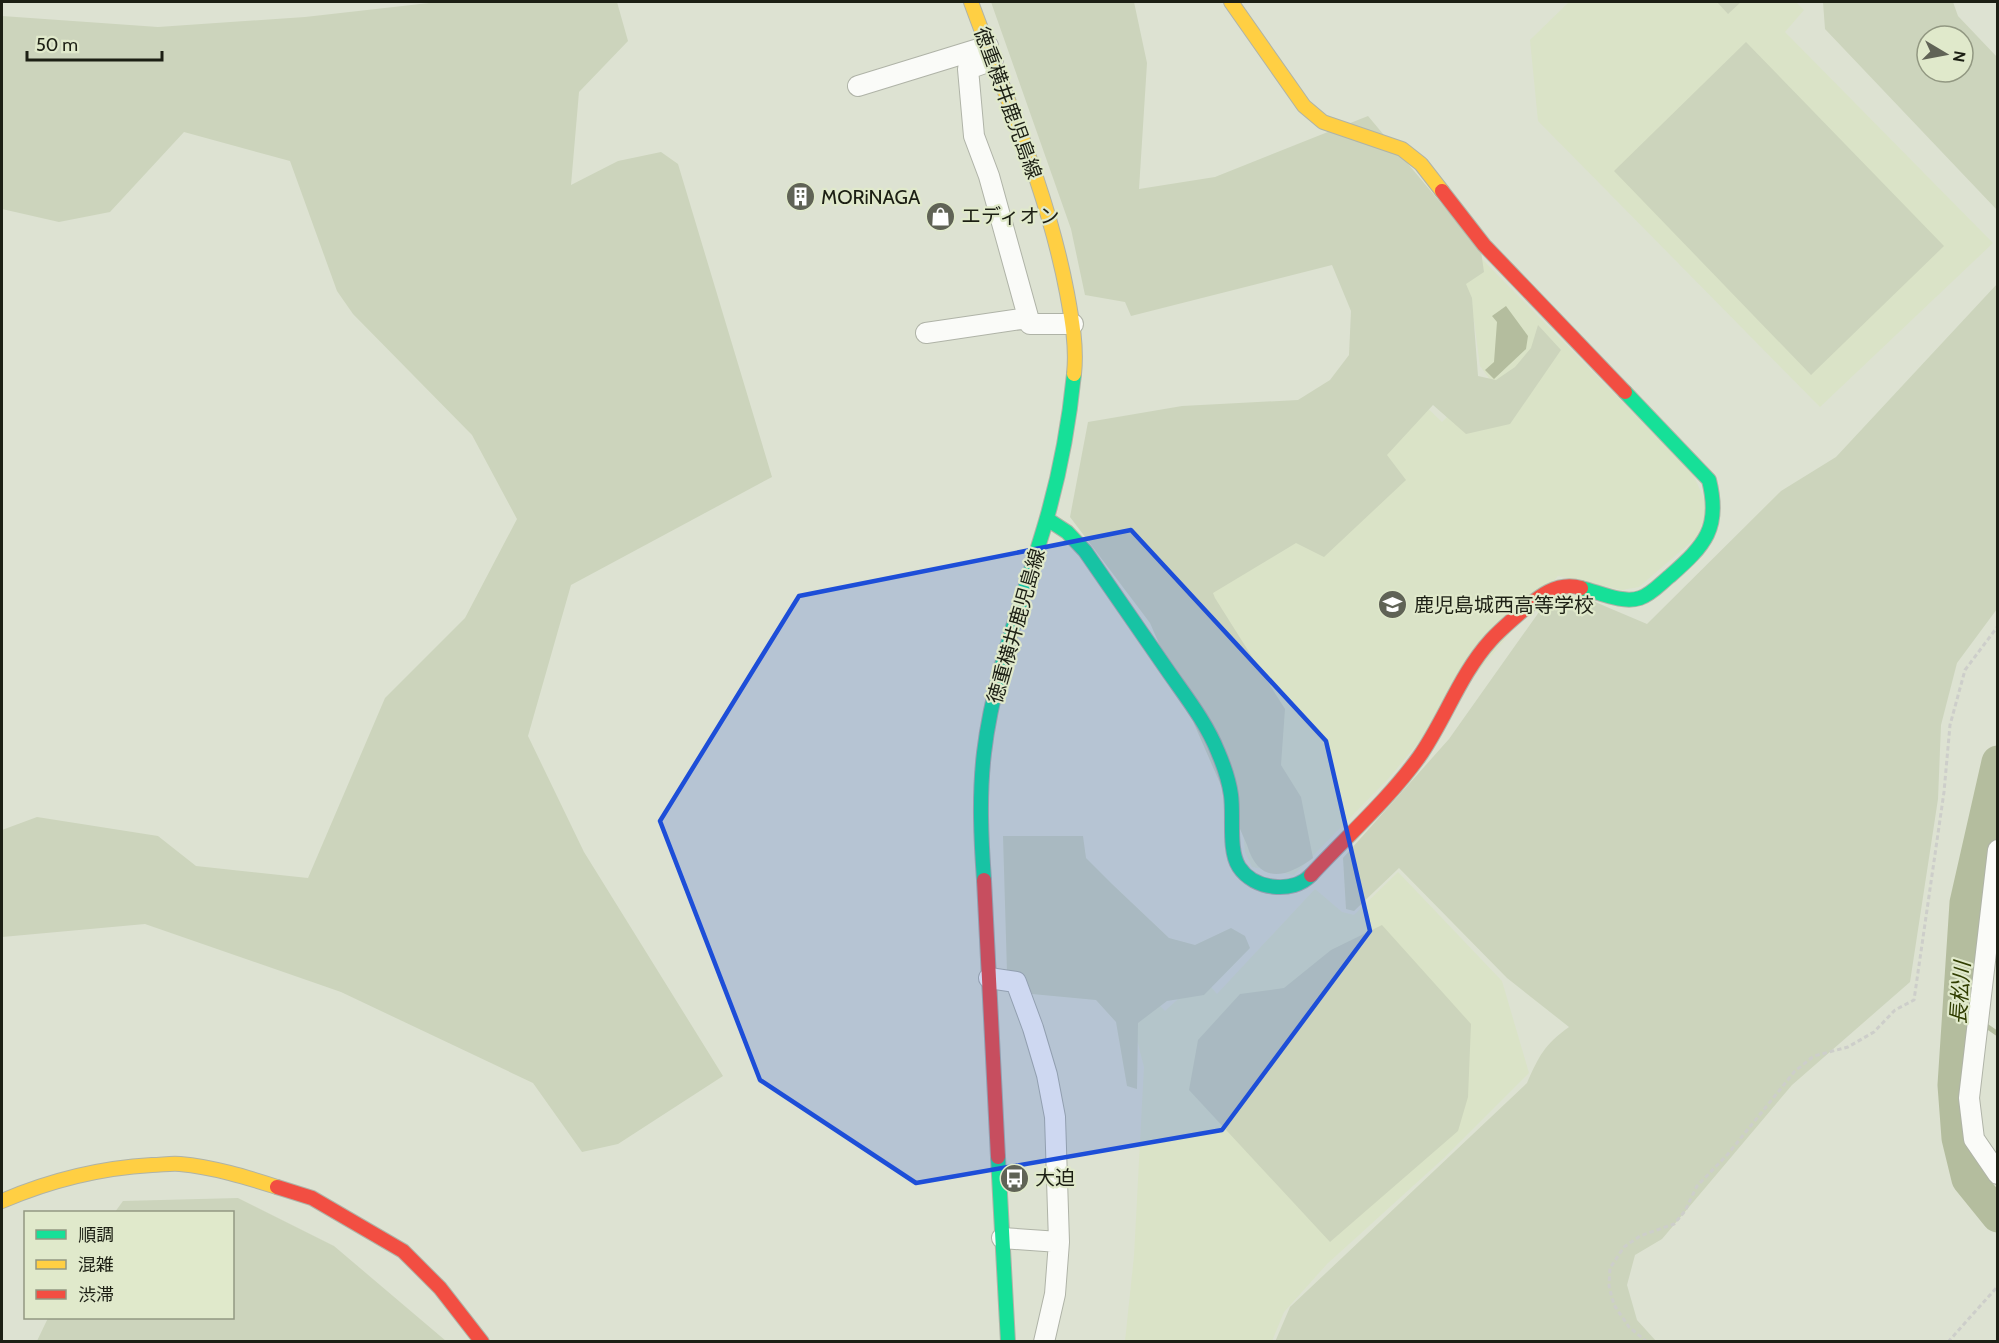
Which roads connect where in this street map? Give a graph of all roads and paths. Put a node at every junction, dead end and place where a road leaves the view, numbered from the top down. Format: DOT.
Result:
graph roads {
  1 [pos="971,2"];
  2 [pos="1231,2"];
  3 [pos="990,53"];
  4 [pos="858,86"];
  5 [pos="1028,318"];
  6 [pos="1073,324"];
  7 [pos="926,333"];
  8 [pos="1047,519"];
  9 [pos="1998,626"];
  10 [pos="1998,850"];
  11 [pos="989,978"];
  12 [pos="1998,1174"];
  13 [pos="2,1201"];
  14 [pos="1002,1238"];
  15 [pos="1059,1242"];
  16 [pos="1998,1286"];
  17 [pos="482,1341"];
  18 [pos="1008,1341"];
  19 [pos="1044,1341"];
  20 [pos="1647,1341"];
  21 [pos="1948,1341"];
  1 -- 3 [label="street, 徳重横井鹿児島線"];
  2 -- 8 [label="street"];
  3 -- 4 [label="street"];
  3 -- 5 [label="street"];
  3 -- 6 [label="street, 徳重横井鹿児島線"];
  5 -- 6 [label="street"];
  5 -- 7 [label="street"];
  6 -- 8 [label="street, 徳重横井鹿児島線"];
  8 -- 11 [label="street, 徳重横井鹿児島線"];
  9 -- 20 [label="path"];
  10 -- 12 [label="street"];
  11 -- 14 [label="street, 徳重横井鹿児島線"];
  11 -- 15 [label="street"];
  13 -- 17 [label="street"];
  14 -- 15 [label="street"];
  14 -- 18 [label="street, 徳重横井鹿児島線"];
  15 -- 19 [label="street"];
  16 -- 21 [label="path"];
}
